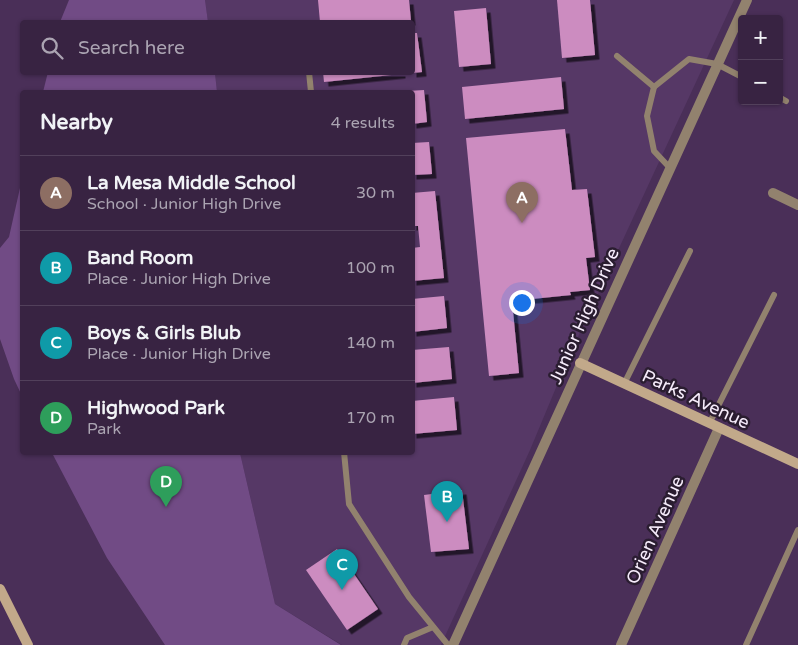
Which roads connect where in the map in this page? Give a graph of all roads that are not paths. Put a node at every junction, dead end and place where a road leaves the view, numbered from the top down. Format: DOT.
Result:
graph roads {
  1 [pos="746,0"];
  2 [pos="617,56"];
  3 [pos="717,64"];
  4 [pos="309,75"];
  5 [pos="738,75"];
  6 [pos="654,87"];
  7 [pos="311,90"];
  8 [pos="783,99"];
  9 [pos="786,101"];
  10 [pos="670,168"];
  11 [pos="773,193"];
  12 [pos="798,205"];
  13 [pos="690,251"];
  14 [pos="774,295"];
  15 [pos="580,363"];
  16 [pos="624,384"];
  17 [pos="714,426"];
  18 [pos="344,455"];
  19 [pos="798,464"];
  20 [pos="798,530"];
  21 [pos="0,589"];
  22 [pos="434,627"];
  23 [pos="28,645"];
  24 [pos="404,645"];
  25 [pos="448,645"];
  26 [pos="453,645"];
  27 [pos="621,645"];
  28 [pos="746,645"];
  1 -- 3 [label="street, Junior High Drive"];
  2 -- 6 [label="lane"];
  3 -- 5 [label="lane"];
  3 -- 6 [label="lane"];
  3 -- 10 [label="street, Junior High Drive"];
  4 -- 7 [label="lane"];
  6 -- 10 [label="lane"];
  8 -- 9 [label="lane"];
  10 -- 15 [label="street, Junior High Drive"];
  11 -- 12 [label="street"];
  13 -- 16 [label="lane"];
  14 -- 17 [label="lane"];
  15 -- 16 [label="street, Parks Avenue"];
  15 -- 26 [label="street, Junior High Drive"];
  16 -- 17 [label="street, Parks Avenue"];
  17 -- 19 [label="street, Parks Avenue"];
  17 -- 27 [label="street, Orien Avenue"];
  18 -- 22 [label="lane"];
  20 -- 28 [label="lane"];
  21 -- 23 [label="street"];
  22 -- 24 [label="lane"];
  22 -- 25 [label="lane"];
}
